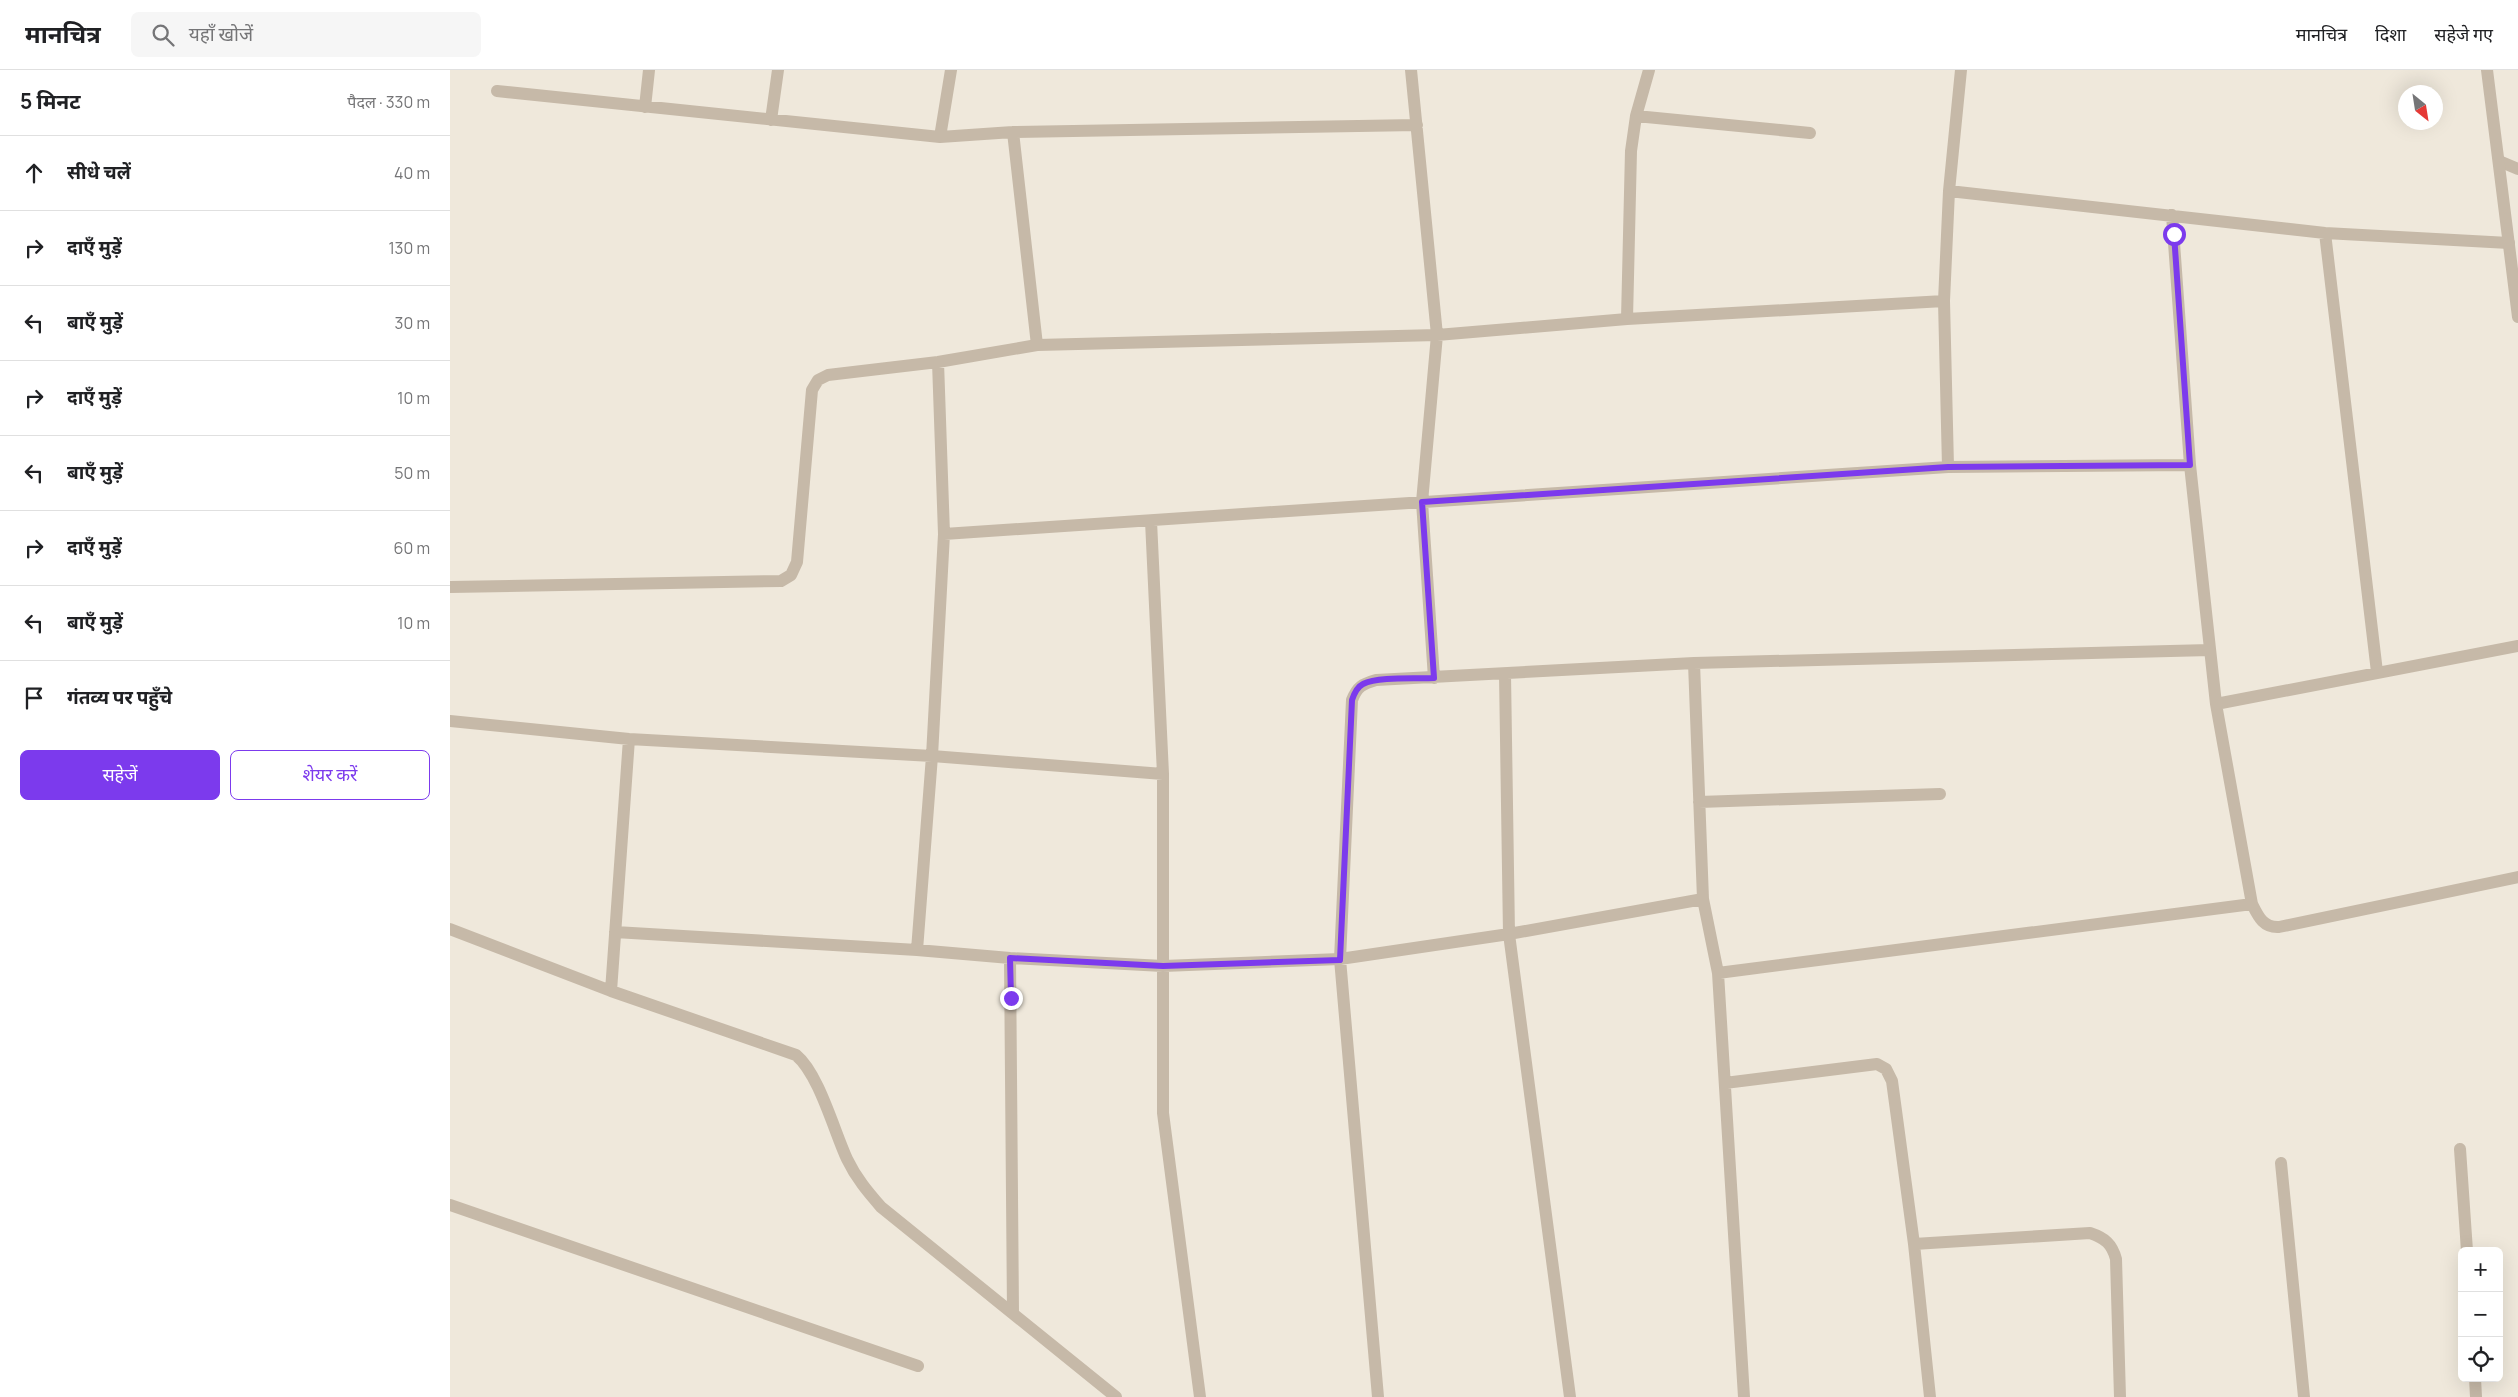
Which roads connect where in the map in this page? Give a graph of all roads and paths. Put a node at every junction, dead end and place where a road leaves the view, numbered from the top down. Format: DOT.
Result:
graph roads {
  1 [pos="649,70"];
  2 [pos="778,70"];
  3 [pos="951,70"];
  4 [pos="1411,70"];
  5 [pos="1649,70"];
  6 [pos="1961,70"];
  7 [pos="2487,70"];
  8 [pos="497,91"];
  9 [pos="645,107"];
  10 [pos="1636,116"];
  11 [pos="771,120"];
  12 [pos="1417,125"];
  13 [pos="1013,132"];
  14 [pos="1810,133"];
  15 [pos="940,136"];
  16 [pos="2498,162"];
  17 [pos="2518,169"];
  18 [pos="1949,191"];
  19 [pos="2172,215"];
  20 [pos="2325,233"];
  21 [pos="2509,243"];
  22 [pos="1944,300"];
  23 [pos="2518,318"];
  24 [pos="1627,319"];
  25 [pos="1436,336"];
  26 [pos="1037,345"];
  27 [pos="938,362"];
  28 [pos="2190,465"];
  29 [pos="1948,467"];
  30 [pos="1422,502"];
  31 [pos="1151,521"];
  32 [pos="944,534"];
  33 [pos="450,587"];
  34 [pos="2518,646"];
  35 [pos="2210,650"];
  36 [pos="1694,663"];
  37 [pos="2377,672"];
  38 [pos="1505,674"];
  39 [pos="1434,678"];
  40 [pos="2216,704"];
  41 [pos="450,721"];
  42 [pos="629,739"];
  43 [pos="932,756"];
  44 [pos="1163,774"];
  45 [pos="1940,794"];
  46 [pos="1699,802"];
  47 [pos="2518,877"];
  48 [pos="1703,899"];
  49 [pos="2252,904"];
  50 [pos="450,930"];
  51 [pos="615,932"];
  52 [pos="1509,934"];
  53 [pos="917,950"];
  54 [pos="1010,958"];
  55 [pos="1340,960"];
  56 [pos="1163,966"];
  57 [pos="1718,973"];
  58 [pos="611,990"];
  59 [pos="1725,1083"];
  60 [pos="2460,1149"];
  61 [pos="2281,1163"];
  62 [pos="450,1205"];
  63 [pos="1914,1244"];
  64 [pos="2467,1247"];
  65 [pos="1014,1313"];
  66 [pos="918,1366"];
  67 [pos="2475,1382"];
  68 [pos="1116,1397"];
  69 [pos="1200,1397"];
  70 [pos="1378,1397"];
  71 [pos="1570,1397"];
  72 [pos="1744,1397"];
  73 [pos="1930,1397"];
  74 [pos="2120,1397"];
  75 [pos="2304,1397"];
  76 [pos="2476,1397"];
  1 -- 9 [label="street"];
  2 -- 11 [label="street"];
  3 -- 15 [label="street"];
  4 -- 12 [label="street"];
  5 -- 10 [label="street"];
  6 -- 18 [label="street"];
  7 -- 16 [label="street"];
  8 -- 9 [label="street"];
  9 -- 11 [label="street"];
  10 -- 14 [label="street"];
  10 -- 24 [label="street"];
  11 -- 15 [label="street"];
  12 -- 13 [label="street"];
  12 -- 25 [label="street"];
  13 -- 15 [label="street"];
  13 -- 26 [label="street"];
  16 -- 17 [label="street"];
  16 -- 21 [label="street"];
  18 -- 19 [label="street"];
  18 -- 22 [label="street"];
  19 -- 20 [label="street"];
  19 -- 28 [label="street"];
  20 -- 21 [label="street"];
  20 -- 37 [label="street"];
  21 -- 23 [label="street"];
  22 -- 24 [label="street"];
  22 -- 29 [label="street"];
  24 -- 25 [label="street"];
  25 -- 26 [label="street"];
  25 -- 30 [label="street"];
  26 -- 27 [label="street"];
  27 -- 32 [label="street"];
  27 -- 33 [label="street"];
  28 -- 29 [label="street"];
  28 -- 35 [label="street"];
  29 -- 30 [label="street"];
  30 -- 31 [label="street"];
  30 -- 39 [label="street"];
  31 -- 32 [label="street"];
  31 -- 44 [label="street"];
  32 -- 43 [label="street"];
  34 -- 37 [label="street"];
  35 -- 36 [label="street"];
  35 -- 40 [label="street"];
  36 -- 38 [label="street"];
  36 -- 46 [label="street"];
  37 -- 40 [label="street"];
  38 -- 39 [label="street"];
  38 -- 52 [label="street"];
  39 -- 55 [label="street"];
  40 -- 49 [label="street"];
  41 -- 42 [label="street"];
  42 -- 43 [label="street"];
  42 -- 51 [label="street"];
  43 -- 44 [label="street"];
  43 -- 53 [label="street"];
  44 -- 56 [label="street"];
  45 -- 46 [label="street"];
  46 -- 48 [label="street"];
  47 -- 49 [label="street"];
  48 -- 52 [label="street"];
  48 -- 57 [label="street"];
  49 -- 57 [label="street"];
  50 -- 58 [label="street"];
  51 -- 53 [label="street"];
  51 -- 58 [label="street"];
  52 -- 55 [label="street"];
  52 -- 71 [label="street"];
  53 -- 54 [label="street"];
  54 -- 56 [label="street"];
  54 -- 65 [label="street"];
  55 -- 56 [label="street"];
  55 -- 70 [label="street"];
  56 -- 69 [label="street"];
  57 -- 59 [label="street"];
  58 -- 65 [label="street"];
  59 -- 63 [label="street"];
  59 -- 72 [label="street"];
  60 -- 64 [label="street"];
  61 -- 75 [label="street"];
  62 -- 66 [label="street"];
  63 -- 73 [label="street"];
  63 -- 74 [label="street"];
  65 -- 68 [label="street"];
  67 -- 76 [label="street"];
}
